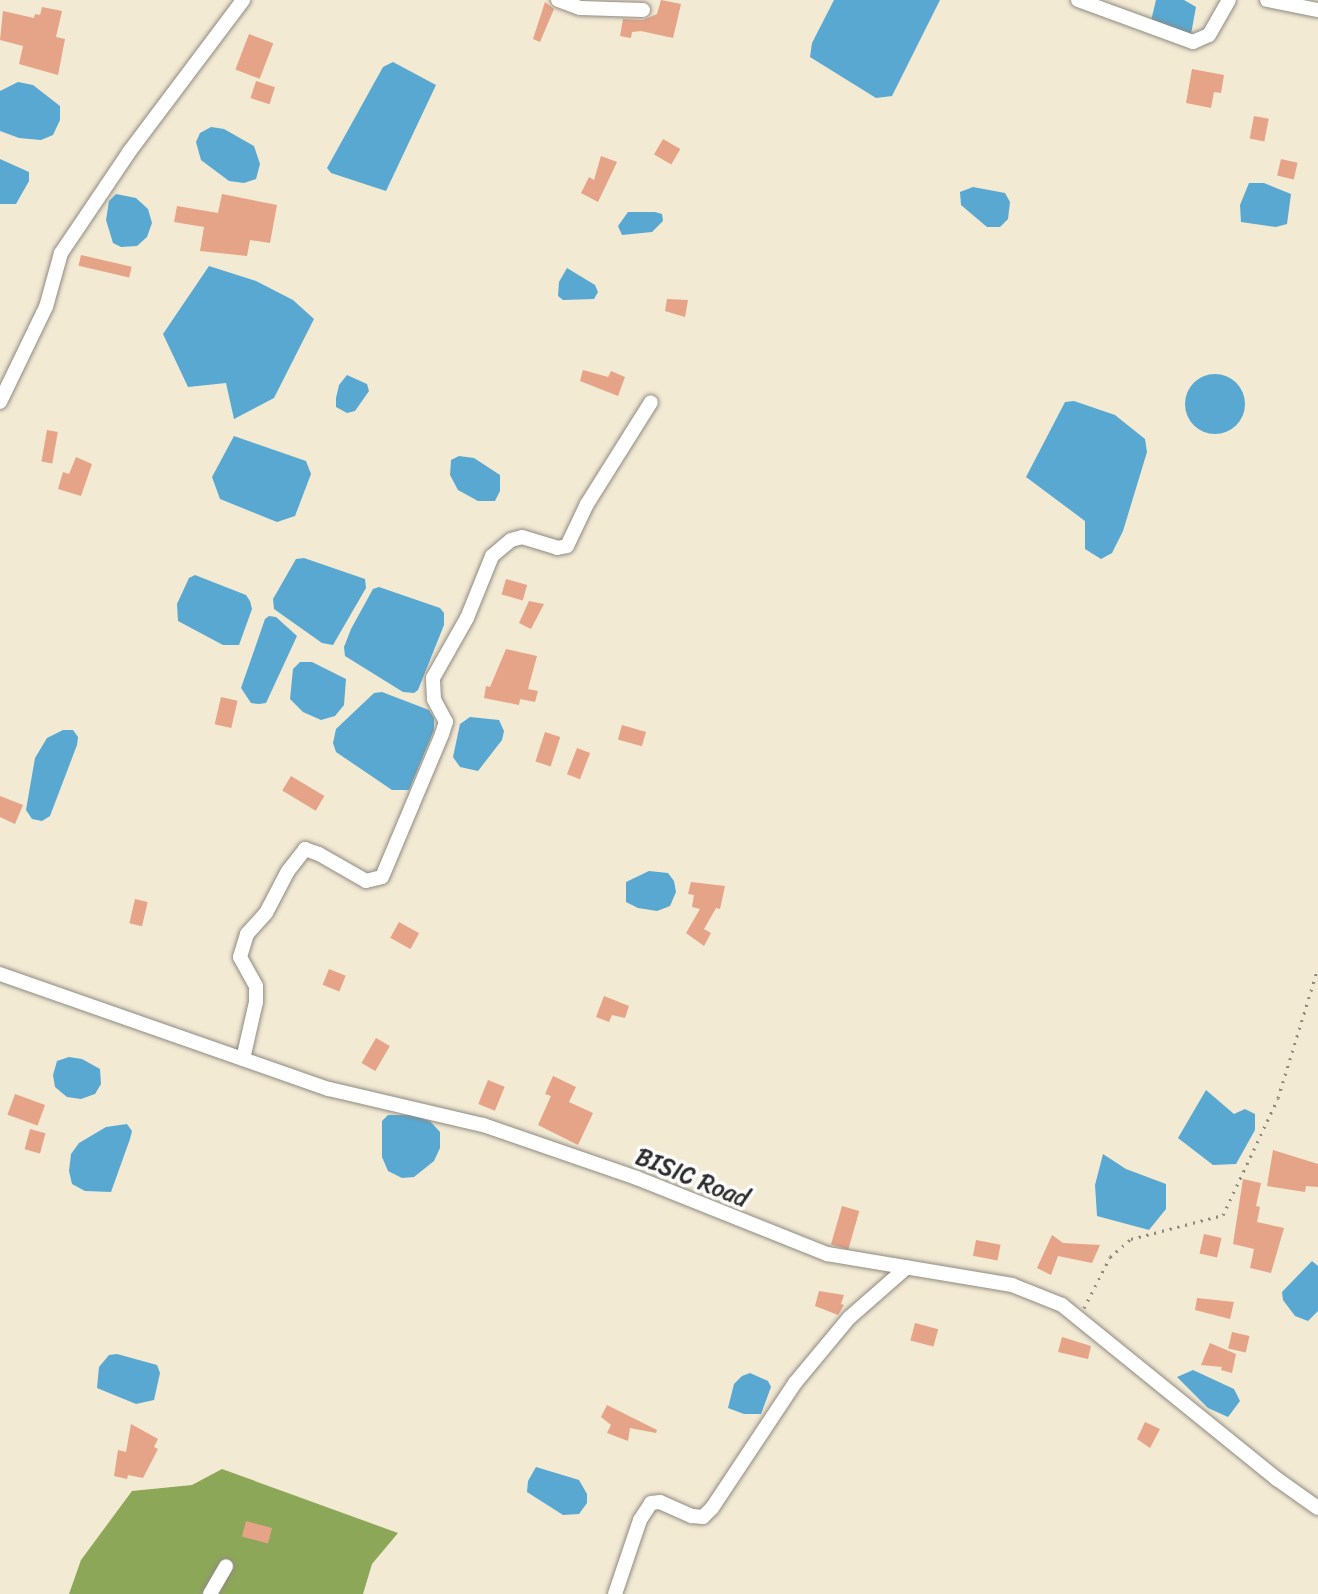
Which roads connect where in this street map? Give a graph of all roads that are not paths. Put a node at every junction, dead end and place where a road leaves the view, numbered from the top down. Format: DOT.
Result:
graph roads {
  1 [pos="243,0"];
  2 [pos="558,0"];
  3 [pos="1078,0"];
  4 [pos="1229,0"];
  5 [pos="1267,0"];
  6 [pos="643,10"];
  7 [pos="1318,10"];
  8 [pos="0,402"];
  9 [pos="651,402"];
  10 [pos="0,974"];
  11 [pos="243,1059"];
  12 [pos="907,1267"];
  13 [pos="1318,1508"];
  14 [pos="226,1566"];
  15 [pos="210,1594"];
  16 [pos="615,1594"];
  1 -- 8 [label="street"];
  2 -- 6 [label="street"];
  3 -- 4 [label="street"];
  5 -- 7 [label="street"];
  9 -- 11 [label="street"];
  10 -- 11 [label="street, BISIC Road"];
  11 -- 12 [label="street, BISIC Road"];
  12 -- 13 [label="street, BISIC Road"];
  12 -- 16 [label="street"];
  14 -- 15 [label="street"];
}
